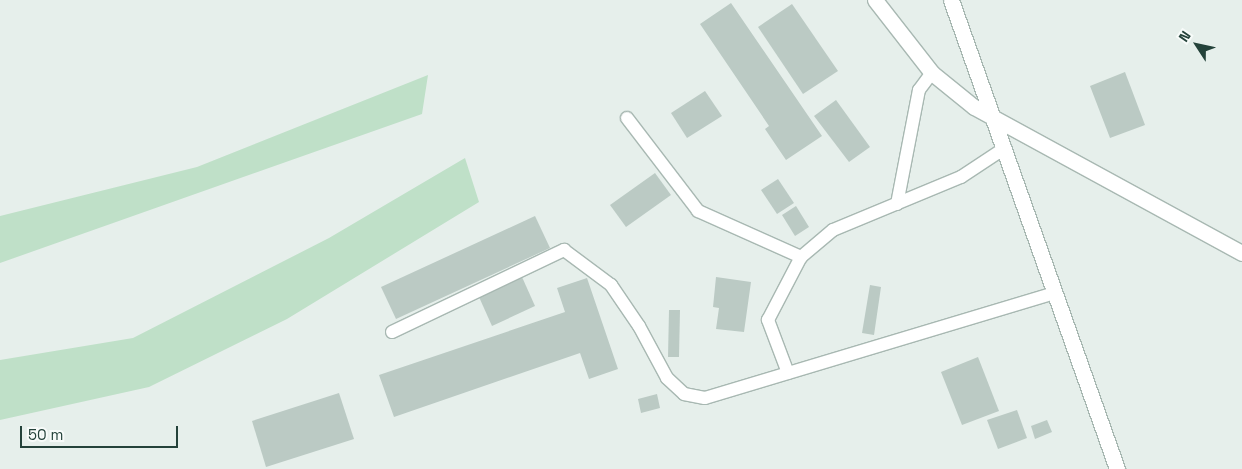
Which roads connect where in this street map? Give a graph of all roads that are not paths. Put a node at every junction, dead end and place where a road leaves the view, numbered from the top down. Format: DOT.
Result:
graph roads {
  1 [pos="875,0"];
  2 [pos="951,0"];
  3 [pos="932,73"];
  4 [pos="993,115"];
  5 [pos="627,118"];
  6 [pos="1005,148"];
  7 [pos="897,204"];
  8 [pos="1242,253"];
  9 [pos="801,257"];
  10 [pos="1055,293"];
  11 [pos="392,332"];
  12 [pos="788,373"];
  13 [pos="1117,469"];
  1 -- 3 [label="street"];
  2 -- 4 [label="street"];
  3 -- 4 [label="street"];
  3 -- 7 [label="lane"];
  4 -- 6 [label="street"];
  4 -- 8 [label="street"];
  5 -- 9 [label="lane"];
  6 -- 7 [label="lane"];
  6 -- 10 [label="street"];
  7 -- 9 [label="lane"];
  9 -- 12 [label="lane"];
  10 -- 12 [label="lane"];
  10 -- 13 [label="street"];
  11 -- 12 [label="lane"];
}
